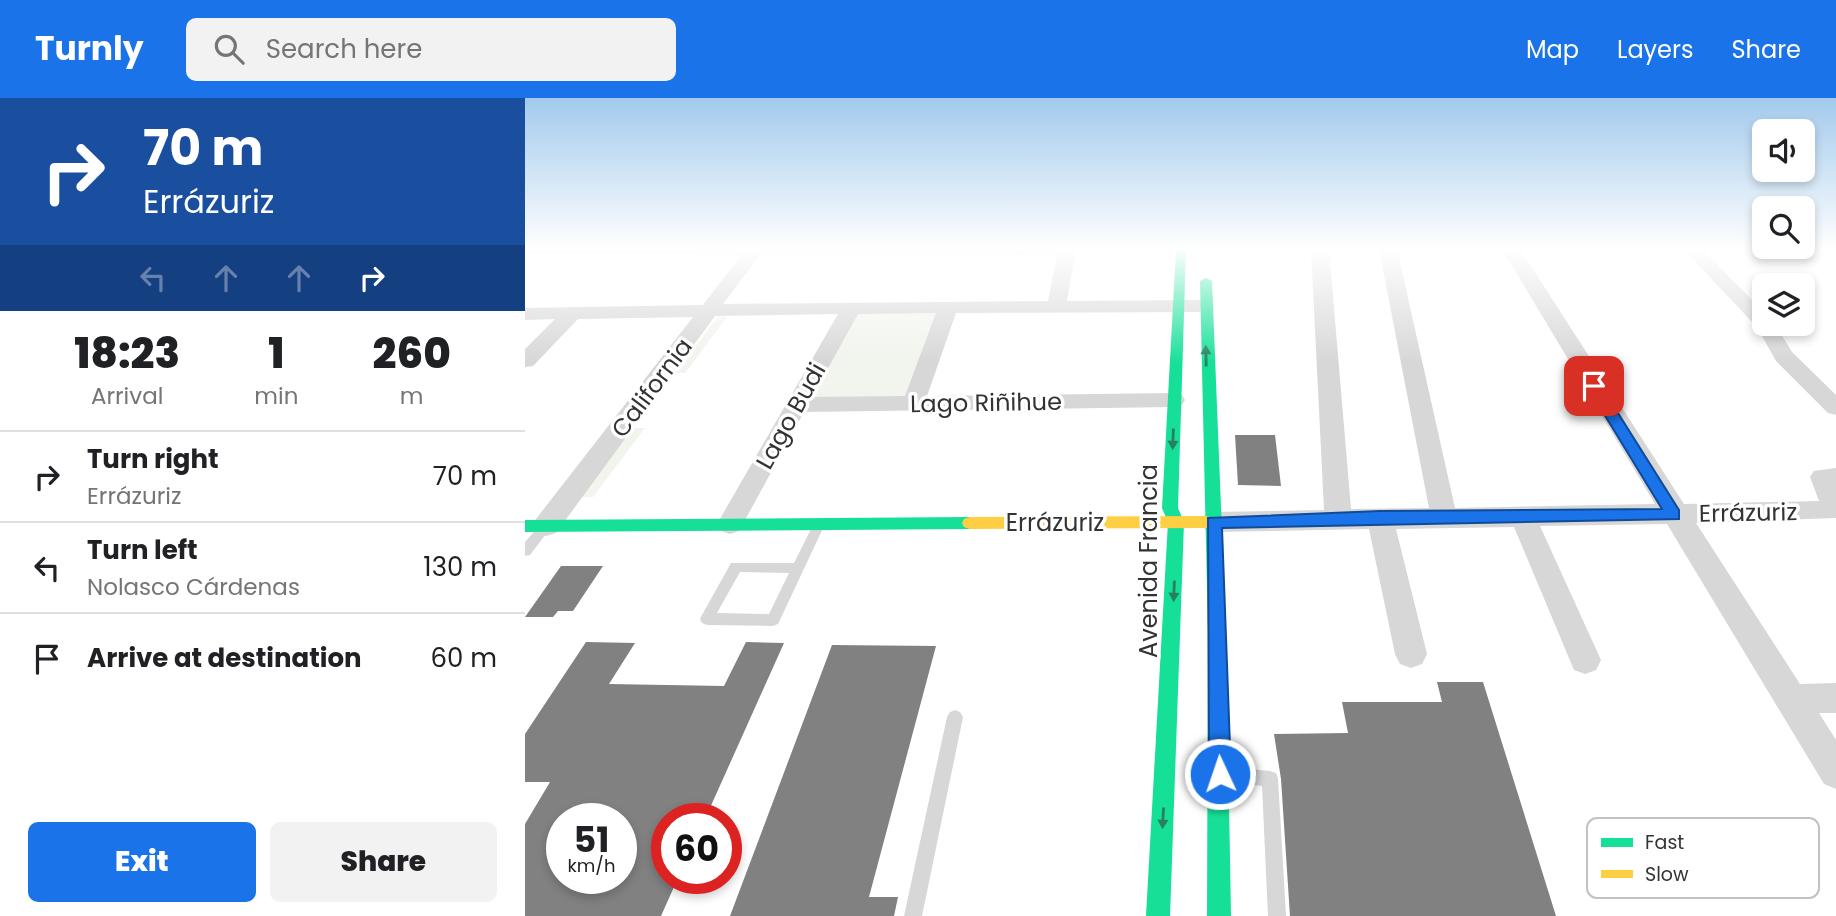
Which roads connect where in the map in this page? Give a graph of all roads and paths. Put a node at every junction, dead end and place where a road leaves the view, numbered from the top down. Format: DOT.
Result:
graph roads {
  1 [pos="728,287"];
  2 [pos="1060,287"];
  3 [pos="1180,287"];
  4 [pos="1205,287"];
  5 [pos="1322,287"];
  6 [pos="1396,287"];
  7 [pos="1535,287"];
  8 [pos="1730,287"];
  9 [pos="1205,306"];
  10 [pos="1179,307"];
  11 [pos="851,308"];
  12 [pos="949,308"];
  13 [pos="1056,308"];
  14 [pos="712,310"];
  15 [pos="1752,310"];
  16 [pos="573,313"];
  17 [pos="525,314"];
  18 [pos="1772,336"];
  19 [pos="1178,357"];
  20 [pos="525,361"];
  21 [pos="1174,400"];
  22 [pos="913,404"];
  23 [pos="799,405"];
  24 [pos="1207,407"];
  25 [pos="1836,408"];
  26 [pos="1836,477"];
  27 [pos="1674,514"];
  28 [pos="1522,515"];
  29 [pos="1380,517"];
  30 [pos="1338,518"];
  31 [pos="1444,518"];
  32 [pos="1214,522"];
  33 [pos="1176,523"];
  34 [pos="730,524"];
  35 [pos="819,524"];
  36 [pos="535,526"];
  37 [pos="525,551"];
  38 [pos="798,568"];
  39 [pos="1411,654"];
  40 [pos="1585,660"];
  41 [pos="1170,690"];
  42 [pos="1836,698"];
  43 [pos="1792,699"];
  44 [pos="1182,708"];
  45 [pos="955,717"];
  46 [pos="1836,772"];
  47 [pos="1220,774"];
  48 [pos="913,916"];
  49 [pos="1158,916"];
  50 [pos="1219,916"];
  51 [pos="1277,916"];
  1 -- 14 [label="street, California"];
  2 -- 13 [label="street"];
  3 -- 10 [label="main road, Avenida Francia"];
  4 -- 9 [label="main road"];
  5 -- 30 [label="street"];
  6 -- 31 [label="street"];
  7 -- 27 [label="street"];
  8 -- 15 [label="street"];
  9 -- 10 [label="street"];
  24 -- 9 [label="main road, one-way"];
  10 -- 13 [label="street"];
  10 -- 19 [label="main road, Avenida Francia"];
  11 -- 12 [label="street"];
  11 -- 14 [label="street"];
  11 -- 23 [label="street, Lago Budi"];
  12 -- 13 [label="street"];
  12 -- 22 [label="street"];
  14 -- 16 [label="street"];
  14 -- 36 [label="street, California"];
  16 -- 17 [label="street"];
  16 -- 20 [label="street"];
  18 -- 25 [label="street"];
  19 -- 21 [label="main road, Avenida Francia"];
  19 -- 24 [label="main road"];
  21 -- 22 [label="street, Lago Riñihue"];
  21 -- 33 [label="main road, Avenida Francia, one-way"];
  22 -- 23 [label="street, Lago Riñihue"];
  23 -- 34 [label="street, Lago Budi"];
  24 -- 32 [label="main road"];
  26 -- 27 [label="street, Errázuriz"];
  27 -- 28 [label="street, Errázuriz"];
  27 -- 43 [label="street"];
  28 -- 31 [label="street, Errázuriz"];
  28 -- 40 [label="street"];
  29 -- 30 [label="street, Errázuriz"];
  29 -- 31 [label="street, Errázuriz"];
  29 -- 39 [label="street"];
  30 -- 32 [label="street, Errázuriz"];
  32 -- 33 [label="main road, Errázuriz"];
  32 -- 47 [label="main road"];
  33 -- 35 [label="main road, Errázuriz"];
  33 -- 41 [label="main road, Avenida Francia, one-way"];
  34 -- 35 [label="main road, Errázuriz"];
  34 -- 36 [label="main road, Errázuriz"];
  35 -- 38 [label="lane"];
  36 -- 37 [label="lane"];
  38 -- 38 [label="lane"];
  41 -- 44 [label="main road"];
  41 -- 49 [label="main road, Avenida Francia, one-way"];
  42 -- 43 [label="street"];
  43 -- 46 [label="street"];
  45 -- 48 [label="lane"];
  47 -- 50 [label="main road"];
  47 -- 51 [label="lane"];
}
